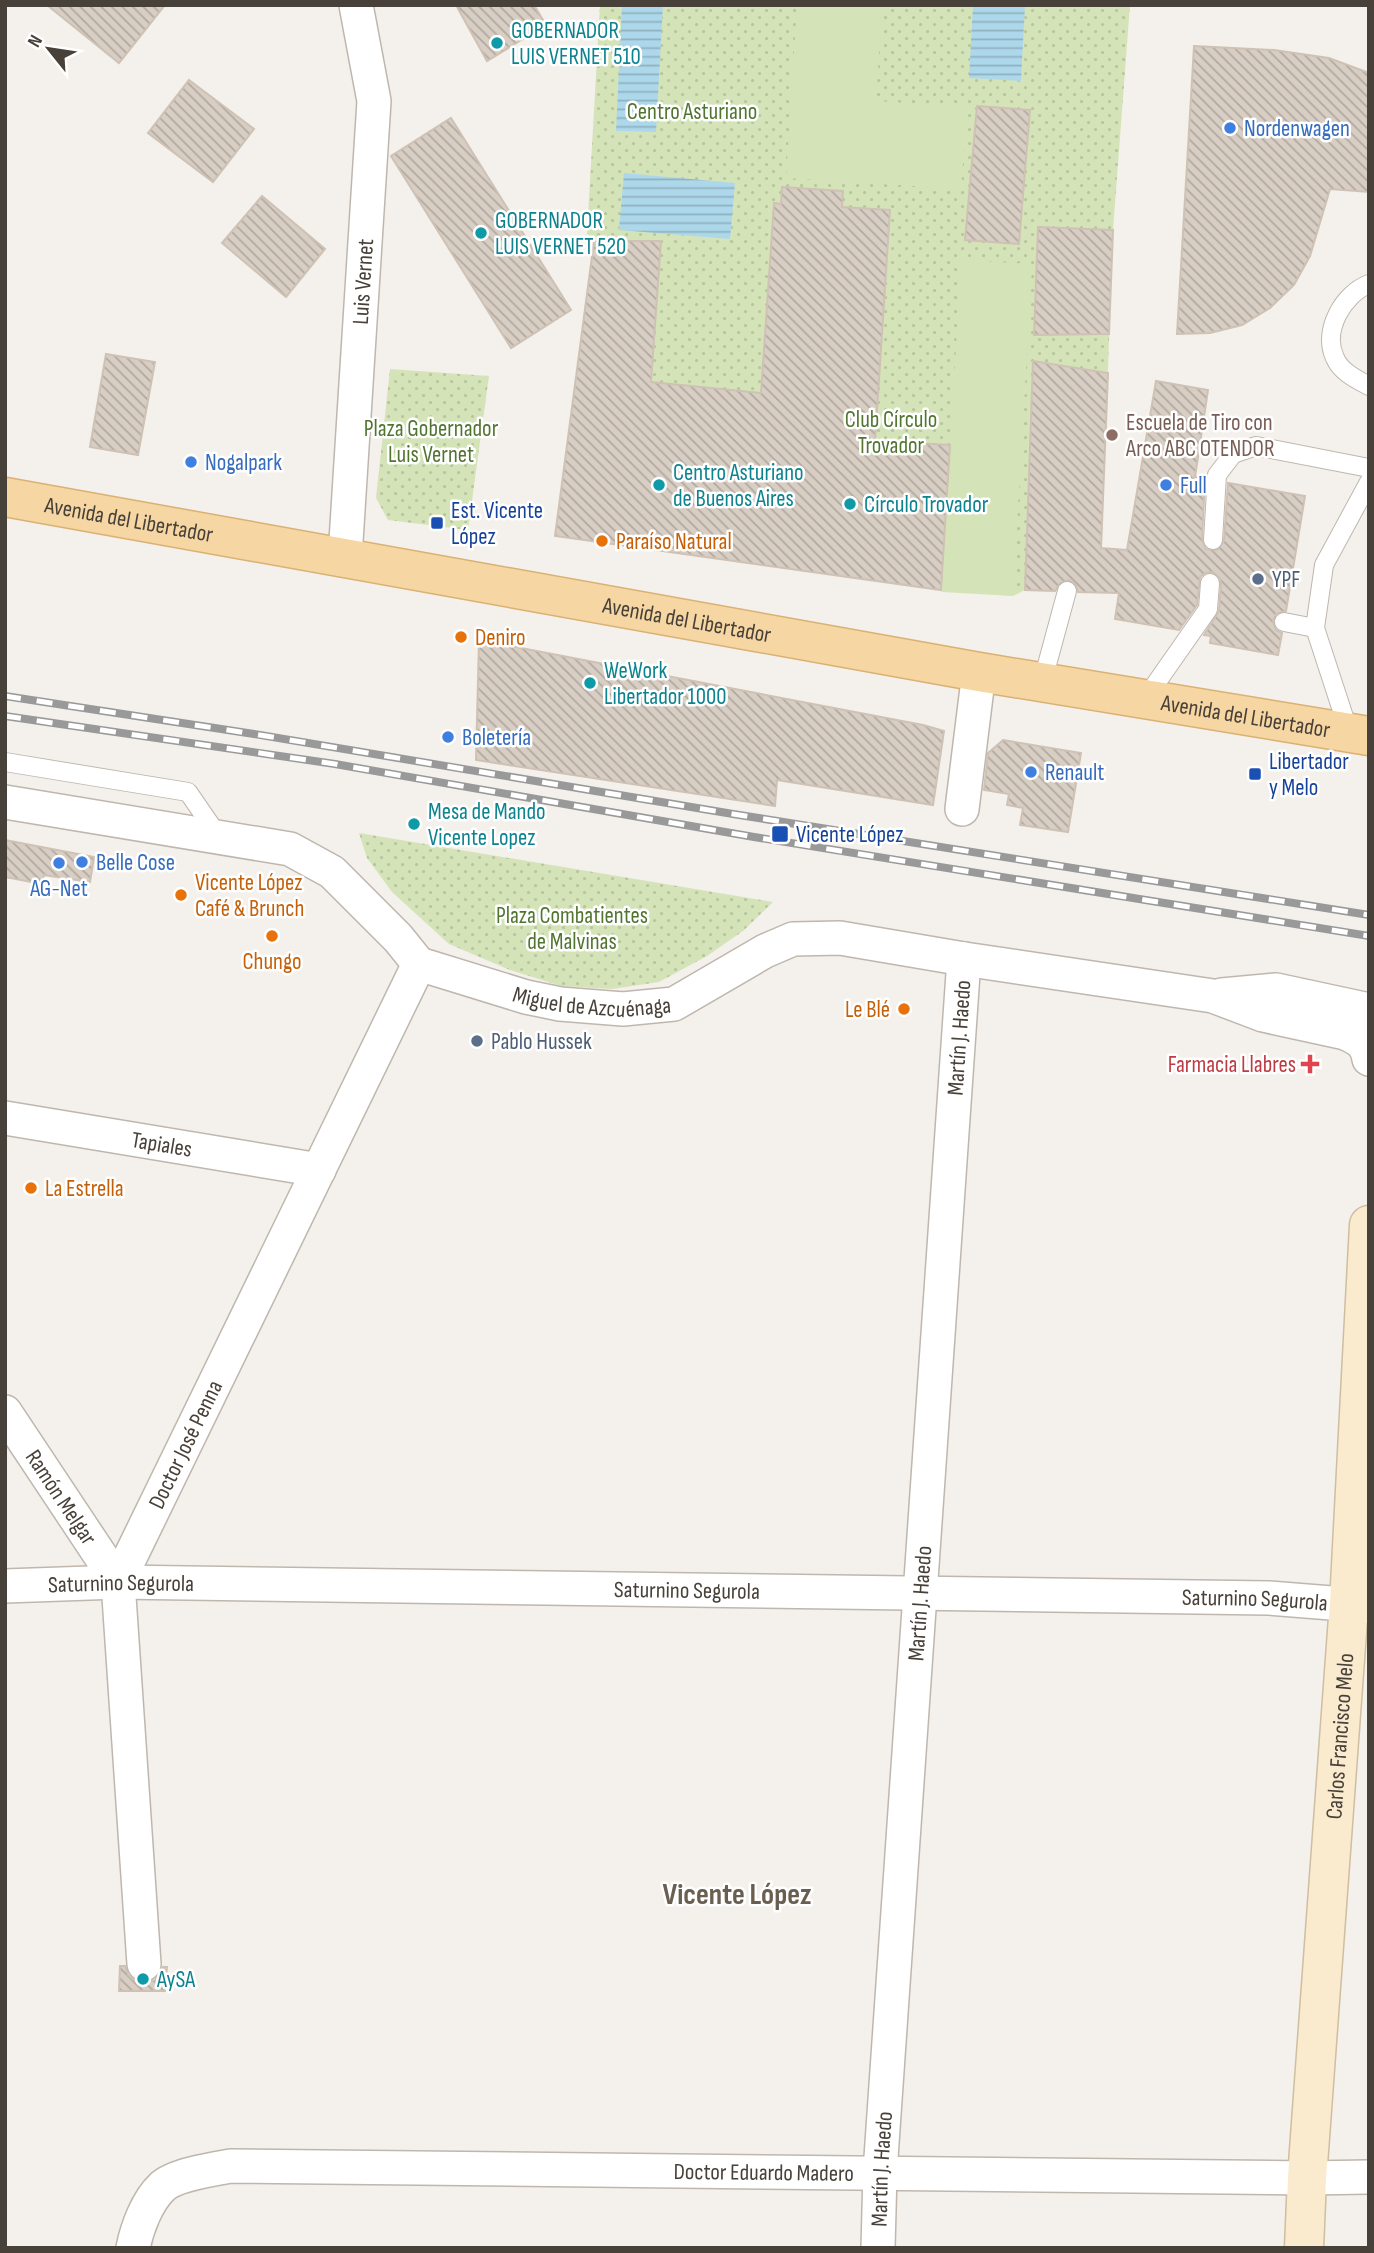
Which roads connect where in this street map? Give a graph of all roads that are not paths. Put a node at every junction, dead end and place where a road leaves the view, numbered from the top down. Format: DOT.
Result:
graph roads {
  1 [pos="356,5"];
  2 [pos="1369,284"];
  3 [pos="1369,386"];
  4 [pos="1369,468"];
  5 [pos="1369,482"];
  6 [pos="5,497"];
  7 [pos="1213,540"];
  8 [pos="345,557"];
  9 [pos="1210,583"];
  10 [pos="1067,591"];
  11 [pos="1284,622"];
  12 [pos="1315,628"];
  13 [pos="979,672"];
  14 [pos="1042,682"];
  15 [pos="1145,699"];
  16 [pos="1359,734"];
  17 [pos="5,762"];
  18 [pos="5,802"];
  19 [pos="962,809"];
  20 [pos="219,837"];
  21 [pos="964,959"];
  22 [pos="419,964"];
  23 [pos="1213,996"];
  24 [pos="1369,1010"];
  25 [pos="1369,1059"];
  26 [pos="5,1118"];
  27 [pos="319,1170"];
  28 [pos="1369,1225"];
  29 [pos="5,1412"];
  30 [pos="118,1582"];
  31 [pos="5,1586"];
  32 [pos="921,1592"];
  33 [pos="1359,1605"];
  34 [pos="144,1964"];
  35 [pos="880,2172"];
  36 [pos="1369,2176"];
  37 [pos="1307,2178"];
  38 [pos="133,2248"];
  39 [pos="878,2248"];
  40 [pos="1304,2248"];
  1 -- 8 [label="street, Luis Vernet"];
  2 -- 3 [label="lane"];
  4 -- 7 [label="lane"];
  5 -- 12 [label="lane"];
  6 -- 8 [label="main road, Avenida del Libertador"];
  8 -- 13 [label="main road, Avenida del Libertador"];
  9 -- 15 [label="lane"];
  10 -- 14 [label="lane"];
  11 -- 12 [label="lane"];
  12 -- 16 [label="lane"];
  13 -- 14 [label="main road, Avenida del Libertador"];
  13 -- 19 [label="street"];
  14 -- 15 [label="main road, Avenida del Libertador"];
  15 -- 16 [label="main road, Avenida del Libertador"];
  17 -- 20 [label="lane"];
  18 -- 20 [label="street"];
  20 -- 22 [label="street"];
  21 -- 22 [label="street, Miguel de Azcuénaga"];
  21 -- 23 [label="street, Miguel de Azcuénaga"];
  21 -- 32 [label="street, Martín J. Haedo"];
  22 -- 27 [label="street, Doctor José Penna"];
  23 -- 24 [label="street, Miguel de Azcuénaga"];
  23 -- 25 [label="street, Miguel de Azcuénaga"];
  26 -- 27 [label="street, Tapiales"];
  27 -- 30 [label="street, Doctor José Penna"];
  28 -- 33 [label="street, Carlos Francisco Melo"];
  29 -- 30 [label="street, Ramón Melgar"];
  30 -- 31 [label="street, Saturnino Segurola"];
  30 -- 32 [label="street, Saturnino Segurola"];
  30 -- 34 [label="street, Doctor José Penna"];
  32 -- 33 [label="street, Saturnino Segurola"];
  32 -- 35 [label="street, Martín J. Haedo"];
  33 -- 37 [label="street, Carlos Francisco Melo"];
  35 -- 37 [label="street, Doctor Eduardo Madero"];
  35 -- 38 [label="street, Doctor Eduardo Madero"];
  35 -- 39 [label="street, Martín J. Haedo"];
  36 -- 37 [label="street, Doctor Eduardo Madero"];
  37 -- 40 [label="street, Carlos Francisco Melo"];
}
